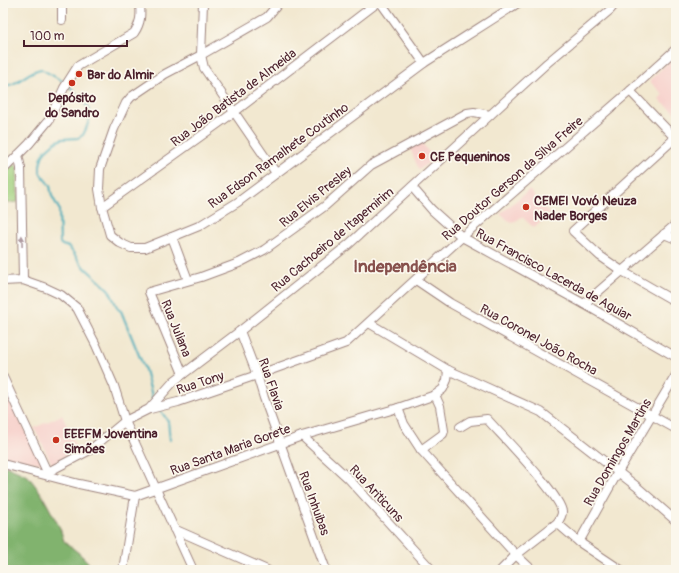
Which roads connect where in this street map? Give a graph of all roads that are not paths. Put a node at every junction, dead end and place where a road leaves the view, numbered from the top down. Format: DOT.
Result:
graph roads {
  1 [pos="62,3"];
  2 [pos="140,3"];
  3 [pos="203,3"];
  4 [pos="279,3"];
  5 [pos="377,3"];
  6 [pos="381,3"];
  7 [pos="518,3"];
  8 [pos="616,3"];
  9 [pos="62,20"];
  10 [pos="676,49"];
  11 [pos="201,55"];
  12 [pos="424,63"];
  13 [pos="630,91"];
  14 [pos="234,113"];
  15 [pos="490,115"];
  16 [pos="676,138"];
  17 [pos="18,155"];
  18 [pos="3,170"];
  19 [pos="276,173"];
  20 [pos="412,187"];
  21 [pos="102,207"];
  22 [pos="676,224"];
  23 [pos="664,234"];
  24 [pos="172,237"];
  25 [pos="462,237"];
  26 [pos="676,239"];
  27 [pos="622,271"];
  28 [pos="23,280"];
  29 [pos="188,280"];
  30 [pos="416,280"];
  31 [pos="3,281"];
  32 [pos="149,292"];
  33 [pos="676,302"];
  34 [pos="584,304"];
  35 [pos="370,323"];
  36 [pos="240,331"];
  37 [pos="676,357"];
  38 [pos="448,370"];
  39 [pos="183,374"];
  40 [pos="257,375"];
  41 [pos="676,375"];
  42 [pos="3,377"];
  43 [pos="435,395"];
  44 [pos="398,408"];
  45 [pos="149,409"];
  46 [pos="652,414"];
  47 [pos="125,421"];
  48 [pos="460,427"];
  49 [pos="676,429"];
  50 [pos="302,436"];
  51 [pos="280,444"];
  52 [pos="420,450"];
  53 [pos="3,464"];
  54 [pos="618,472"];
  55 [pos="49,474"];
  56 [pos="155,489"];
  57 [pos="136,496"];
  58 [pos="676,521"];
  59 [pos="557,523"];
  60 [pos="174,529"];
  61 [pos="579,542"];
  62 [pos="516,555"];
  63 [pos="123,570"];
  64 [pos="193,570"];
  65 [pos="267,570"];
  66 [pos="326,570"];
  67 [pos="432,570"];
  68 [pos="501,570"];
  69 [pos="532,570"];
  70 [pos="621,570"];
  1 -- 9 [label="street"];
  2 -- 17 [label="street"];
  3 -- 11 [label="street"];
  4 -- 11 [label="street, Rua Edson Ramalhete Coutinho"];
  5 -- 14 [label="street, Rua João Batista de Almeida"];
  6 -- 12 [label="street"];
  7 -- 12 [label="street, Rua Edson Ramalhete Coutinho"];
  8 -- 15 [label="street, Rua Cachoeiro de Itapemirim"];
  10 -- 13 [label="street, Rua Doutor Gerson da Silva Freire"];
  11 -- 14 [label="street"];
  11 -- 21 [label="street, Rua Edson Ramalhete Coutinho"];
  12 -- 19 [label="street, Rua Edson Ramalhete Coutinho"];
  13 -- 16 [label="street"];
  13 -- 25 [label="street, Rua Doutor Gerson da Silva Freire"];
  14 -- 19 [label="street"];
  14 -- 21 [label="street, Rua João Batista de Almeida"];
  15 -- 20 [label="street, Rua Cachoeiro de Itapemirim"];
  15 -- 29 [label="street, Rua Elvis Presley"];
  16 -- 27 [label="street"];
  17 -- 18 [label="street"];
  28 -- 17 [label="street, one-way"];
  19 -- 24 [label="street, Rua Edson Ramalhete Coutinho"];
  20 -- 25 [label="street, Rua Francisco Lacerda de Aguiar"];
  20 -- 36 [label="street, Rua Cachoeiro de Itapemirim"];
  21 -- 24 [label="street, Rua Edson Ramalhete Coutinho"];
  22 -- 23 [label="street"];
  23 -- 26 [label="street"];
  23 -- 27 [label="street"];
  24 -- 29 [label="street"];
  25 -- 30 [label="street, Rua Doutor Gerson da Silva Freire"];
  25 -- 34 [label="street, Rua Francisco Lacerda de Aguiar"];
  27 -- 33 [label="street"];
  27 -- 34 [label="street"];
  28 -- 31 [label="street"];
  28 -- 47 [label="street"];
  29 -- 32 [label="street, Rua Elvis Presley"];
  30 -- 35 [label="street, Rua Doutor Gerson da Silva Freire"];
  30 -- 46 [label="street, Rua Coronel João Rocha"];
  32 -- 39 [label="street, Rua Juliana"];
  34 -- 37 [label="street, Rua Francisco Lacerda de Aguiar"];
  35 -- 38 [label="street"];
  35 -- 40 [label="street, Rua Doutor Gerson da Silva Freire"];
  36 -- 39 [label="street, Rua Cachoeiro de Itapemirim"];
  36 -- 40 [label="street, Rua Flavia"];
  38 -- 43 [label="street"];
  38 -- 54 [label="street"];
  39 -- 45 [label="street, Rua Cachoeiro de Itapemirim"];
  40 -- 45 [label="street, Rua Tony"];
  40 -- 51 [label="street, Rua Flavia"];
  41 -- 46 [label="street, Rua Domingos Martins"];
  42 -- 55 [label="street"];
  43 -- 44 [label="street, Rua Santa Maria Gorete"];
  43 -- 52 [label="street"];
  44 -- 50 [label="street, Rua Santa Maria Gorete"];
  44 -- 52 [label="street"];
  45 -- 47 [label="street, Rua Cachoeiro de Itapemirim"];
  46 -- 49 [label="street, Rua Coronel João Rocha"];
  46 -- 54 [label="street, Rua Domingos Martins"];
  47 -- 55 [label="street, Rua Cachoeiro de Itapemirim"];
  47 -- 56 [label="street"];
  48 -- 59 [label="street"];
  50 -- 51 [label="street, Rua Santa Maria Gorete"];
  50 -- 67 [label="street, Rua Ariticuns"];
  51 -- 56 [label="street, Rua Santa Maria Gorete"];
  51 -- 66 [label="street, Rua Inhuibas"];
  52 -- 62 [label="street"];
  53 -- 55 [label="street"];
  54 -- 58 [label="street"];
  54 -- 61 [label="street, Rua Domingos Martins"];
  55 -- 57 [label="street"];
  56 -- 57 [label="street, Rua Santa Maria Gorete"];
  56 -- 60 [label="street"];
  57 -- 63 [label="street"];
  59 -- 61 [label="street"];
  59 -- 62 [label="street"];
  60 -- 64 [label="street"];
  60 -- 65 [label="street"];
  61 -- 70 [label="street"];
  62 -- 68 [label="street"];
  62 -- 69 [label="street"];
}
